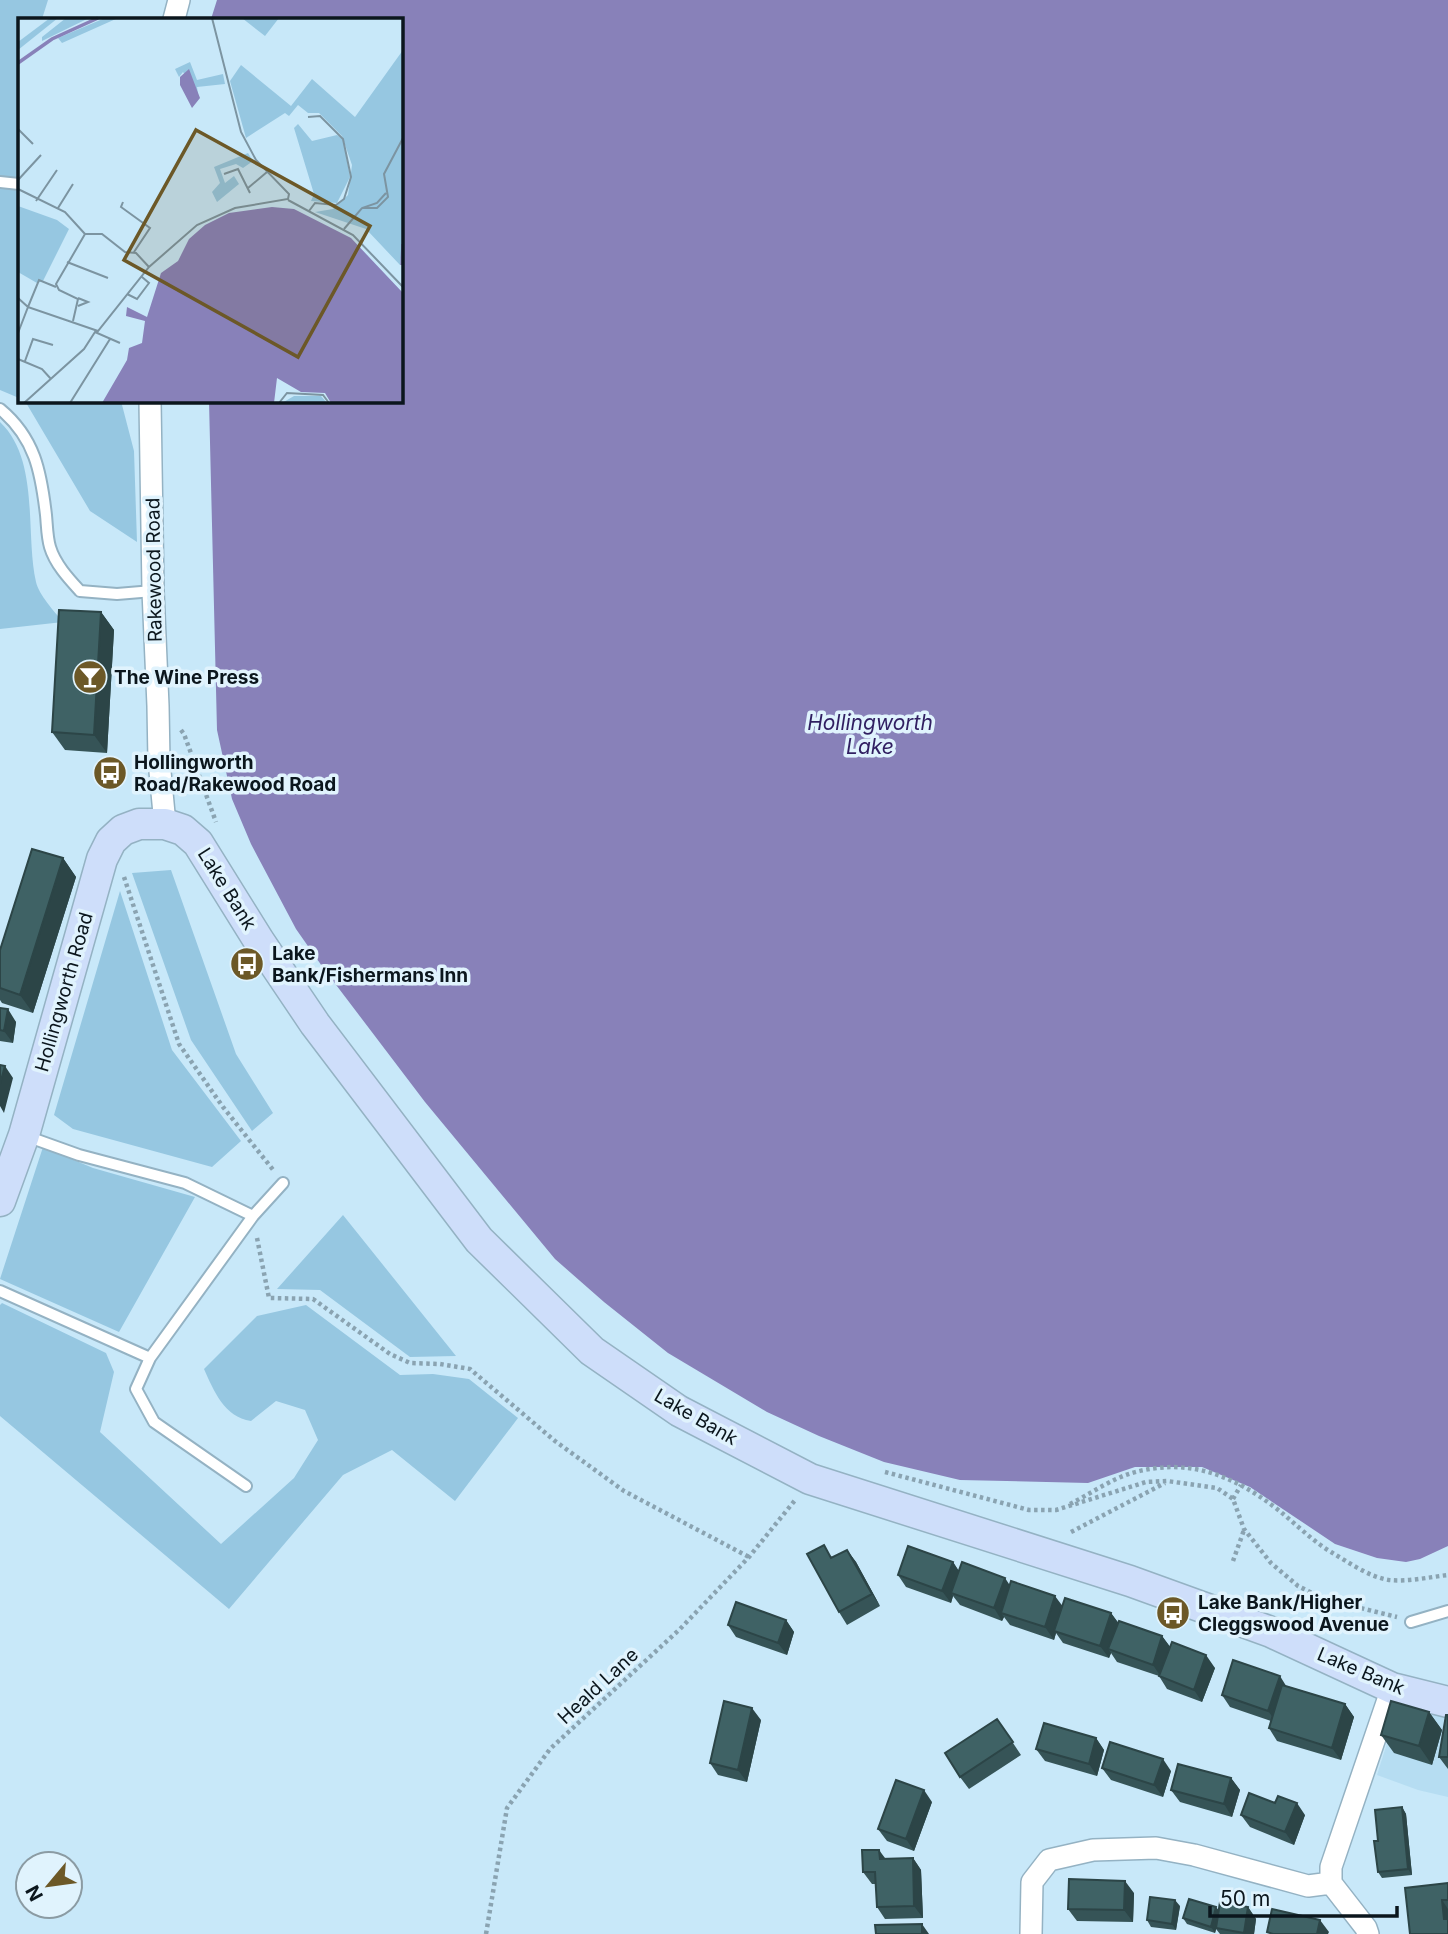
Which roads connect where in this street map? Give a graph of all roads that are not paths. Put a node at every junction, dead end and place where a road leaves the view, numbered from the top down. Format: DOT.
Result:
graph roads {
  1 [pos="179,0"];
  2 [pos="174,18"];
  3 [pos="0,182"];
  4 [pos="18,184"];
  5 [pos="150,402"];
  6 [pos="0,409"];
  7 [pos="153,591"];
  8 [pos="166,824"];
  9 [pos="24,1135"];
  10 [pos="283,1183"];
  11 [pos="0,1201"];
  12 [pos="253,1216"];
  13 [pos="0,1291"];
  14 [pos="150,1358"];
  15 [pos="246,1486"];
  16 [pos="1448,1611"];
  17 [pos="1411,1622"];
  18 [pos="1392,1688"];
  19 [pos="1448,1702"];
  20 [pos="1331,1883"];
  21 [pos="1031,1934"];
  22 [pos="1368,1934"];
  1 -- 2 [label="street"];
  3 -- 4 [label="lane"];
  5 -- 7 [label="street, Rakewood Road"];
  6 -- 7 [label="lane"];
  7 -- 8 [label="street, Rakewood Road"];
  8 -- 9 [label="main road, Hollingworth Road"];
  8 -- 18 [label="main road, Lake Bank"];
  9 -- 11 [label="main road, Hollingworth Road"];
  9 -- 12 [label="lane"];
  10 -- 12 [label="lane"];
  12 -- 14 [label="lane"];
  13 -- 14 [label="lane"];
  14 -- 15 [label="lane"];
  16 -- 17 [label="lane"];
  18 -- 19 [label="main road, Lake Bank"];
  18 -- 20 [label="street"];
  20 -- 21 [label="street"];
  20 -- 22 [label="street"];
}
